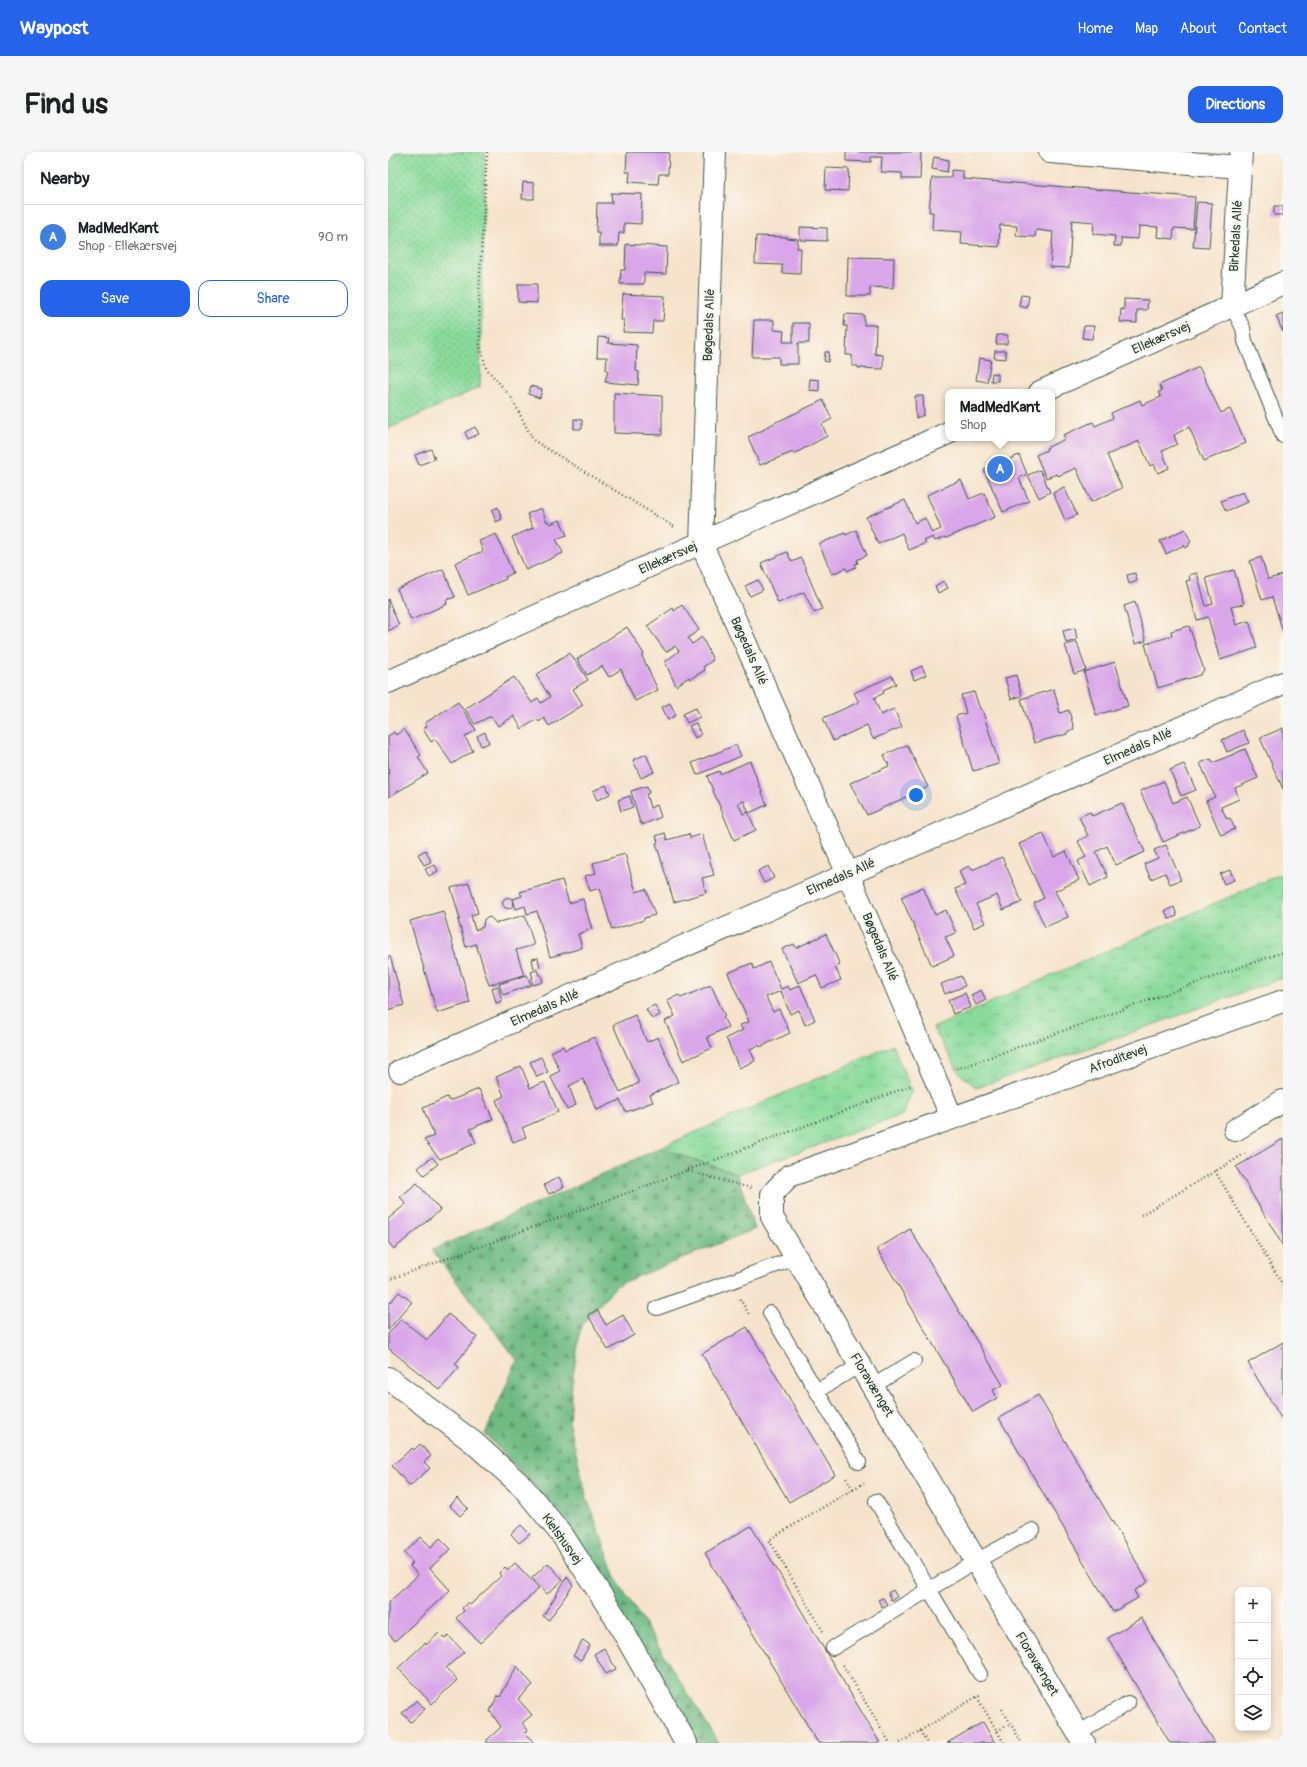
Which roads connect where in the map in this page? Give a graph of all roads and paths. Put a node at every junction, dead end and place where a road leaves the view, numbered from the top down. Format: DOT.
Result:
graph roads {
  1 [pos="487,152"];
  2 [pos="715,152"];
  3 [pos="1050,152"];
  4 [pos="1241,159"];
  5 [pos="1283,283"];
  6 [pos="1232,306"];
  7 [pos="1047,389"];
  8 [pos="945,434"];
  9 [pos="1283,436"];
  10 [pos="701,543"];
  11 [pos="388,682"];
  12 [pos="1283,683"];
  13 [pos="848,874"];
  14 [pos="1283,952"];
  15 [pos="1283,1001"];
  16 [pos="400,1072"];
  17 [pos="935,1077"];
  18 [pos="1283,1101"];
  19 [pos="952,1118"];
  20 [pos="1235,1130"];
  21 [pos="1249,1151"];
  22 [pos="687,1170"];
  23 [pos="1215,1171"];
  24 [pos="772,1194"];
  25 [pos="1141,1215"];
  26 [pos="796,1258"];
  27 [pos="388,1280"];
  28 [pos="729,1282"];
  29 [pos="1283,1285"];
  30 [pos="656,1308"];
  31 [pos="770,1313"];
  32 [pos="752,1320"];
  33 [pos="914,1360"];
  34 [pos="860,1365"];
  35 [pos="388,1378"];
  36 [pos="873,1386"];
  37 [pos="817,1391"];
  38 [pos="859,1462"];
  39 [pos="845,1476"];
  40 [pos="876,1501"];
  41 [pos="1033,1530"];
  42 [pos="976,1561"];
  43 [pos="929,1590"];
  44 [pos="833,1648"];
  45 [pos="980,1674"];
  46 [pos="977,1697"];
  47 [pos="1128,1703"];
  48 [pos="1002,1709"];
  49 [pos="1010,1724"];
  50 [pos="920,1731"];
  51 [pos="997,1731"];
  52 [pos="1081,1738"];
  53 [pos="686,1743"];
  54 [pos="890,1743"];
  55 [pos="900,1743"];
  56 [pos="927,1743"];
  57 [pos="1004,1743"];
  58 [pos="1022,1743"];
  1 -- 10 [label="path"];
  2 -- 10 [label="street, Bøgedals Allé"];
  3 -- 4 [label="street, Birkedals Allé"];
  4 -- 6 [label="street, Birkedals Allé"];
  5 -- 6 [label="street, Ellekærsvej"];
  6 -- 7 [label="street, Ellekærsvej"];
  6 -- 9 [label="lane"];
  8 -- 10 [label="street, Ellekærsvej"];
  10 -- 11 [label="street, Ellekærsvej"];
  10 -- 13 [label="street, Bøgedals Allé"];
  12 -- 13 [label="street, Elmedals Allé"];
  13 -- 16 [label="street, Elmedals Allé"];
  13 -- 17 [label="street, Bøgedals Allé"];
  14 -- 17 [label="path"];
  15 -- 19 [label="street, Afroditevej"];
  17 -- 19 [label="street, Bøgedals Allé"];
  17 -- 22 [label="path"];
  18 -- 20 [label="street"];
  19 -- 24 [label="street"];
  21 -- 23 [label="path"];
  22 -- 24 [label="path"];
  22 -- 27 [label="path"];
  23 -- 25 [label="path"];
  23 -- 29 [label="path"];
  24 -- 26 [label="street, Floravænget"];
  26 -- 28 [label="lane"];
  26 -- 34 [label="street, Floravænget"];
  28 -- 30 [label="lane"];
  28 -- 32 [label="path"];
  31 -- 37 [label="lane"];
  33 -- 36 [label="lane"];
  34 -- 36 [label="street, Floravænget"];
  34 -- 37 [label="lane"];
  35 -- 53 [label="street, Kielshusvej"];
  36 -- 42 [label="street, Floravænget"];
  37 -- 38 [label="lane"];
  39 -- 44 [label="path"];
  40 -- 43 [label="lane"];
  41 -- 42 [label="lane"];
  42 -- 43 [label="lane"];
  42 -- 52 [label="street, Floravænget"];
  43 -- 44 [label="lane"];
  43 -- 45 [label="lane"];
  44 -- 54 [label="path"];
  45 -- 46 [label="path"];
  46 -- 50 [label="path"];
  46 -- 51 [label="path"];
  47 -- 52 [label="lane"];
  48 -- 49 [label="path"];
  49 -- 51 [label="path"];
  49 -- 58 [label="path"];
  50 -- 55 [label="path"];
  50 -- 56 [label="path"];
  51 -- 57 [label="path"];
}
